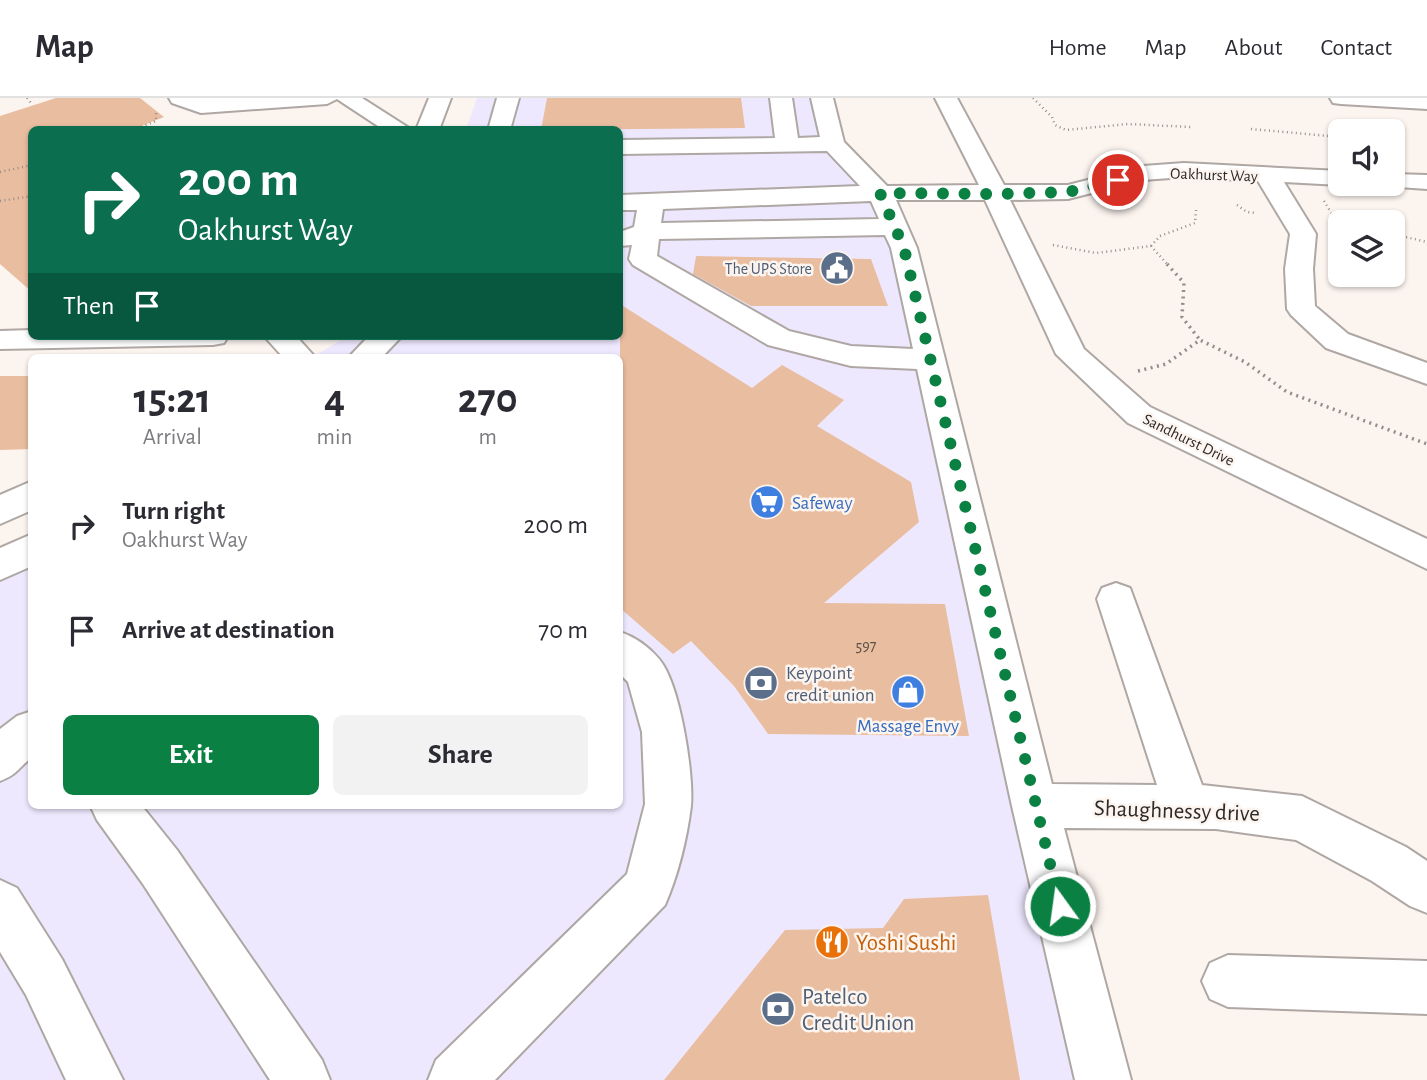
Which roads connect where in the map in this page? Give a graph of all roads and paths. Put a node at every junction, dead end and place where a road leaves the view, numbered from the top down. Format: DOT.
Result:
graph roads {
  1 [pos="27,98"];
  2 [pos="327,98"];
  3 [pos="347,98"];
  4 [pos="440,98"];
  5 [pos="508,98"];
  6 [pos="781,98"];
  7 [pos="822,98"];
  8 [pos="946,98"];
  9 [pos="1033,98"];
  10 [pos="1341,98"];
  11 [pos="224,101"];
  12 [pos="172,102"];
  13 [pos="1427,102"];
  14 [pos="31,103"];
  15 [pos="143,126"];
  16 [pos="394,126"];
  17 [pos="429,126"];
  18 [pos="500,126"];
  19 [pos="1191,127"];
  20 [pos="1251,129"];
  21 [pos="1328,136"];
  22 [pos="844,142"];
  23 [pos="788,145"];
  24 [pos="623,147"];
  25 [pos="28,166"];
  26 [pos="0,172"];
  27 [pos="1267,175"];
  28 [pos="810,177"];
  29 [pos="1328,178"];
  30 [pos="623,180"];
  31 [pos="1405,181"];
  32 [pos="1427,182"];
  33 [pos="995,194"];
  34 [pos="28,197"];
  35 [pos="0,201"];
  36 [pos="650,201"];
  37 [pos="623,203"];
  38 [pos="887,210"];
  39 [pos="1196,210"];
  40 [pos="647,230"];
  41 [pos="1405,237"];
  42 [pos="623,240"];
  43 [pos="1427,242"];
  44 [pos="1019,246"];
  45 [pos="1151,246"];
  46 [pos="28,339"];
  47 [pos="0,340"];
  48 [pos="383,340"];
  49 [pos="1200,340"];
  50 [pos="367,354"];
  51 [pos="930,360"];
  52 [pos="1427,374"];
  53 [pos="1099,379"];
  54 [pos="1427,444"];
  55 [pos="0,485"];
  56 [pos="28,485"];
  57 [pos="28,496"];
  58 [pos="0,511"];
  59 [pos="28,550"];
  60 [pos="1427,555"];
  61 [pos="0,565"];
  62 [pos="1116,599"];
  63 [pos="623,652"];
  64 [pos="1035,806"];
  65 [pos="1186,807"];
  66 [pos="116,809"];
  67 [pos="1427,889"];
  68 [pos="0,905"];
  69 [pos="1228,981"];
  70 [pos="1427,987"];
  71 [pos="95,1080"];
  72 [pos="302,1080"];
  73 [pos="456,1080"];
  74 [pos="1103,1080"];
  1 -- 14 [label="path"];
  2 -- 11 [label="street"];
  3 -- 16 [label="street"];
  4 -- 17 [label="street"];
  5 -- 18 [label="street"];
  6 -- 23 [label="street"];
  7 -- 22 [label="street"];
  8 -- 33 [label="street, Sandhurst Drive"];
  9 -- 19 [label="path"];
  10 -- 13 [label="street"];
  11 -- 12 [label="street"];
  12 -- 15 [label="path"];
  20 -- 21 [label="path"];
  22 -- 23 [label="street"];
  22 -- 38 [label="street"];
  23 -- 24 [label="street"];
  25 -- 26 [label="path"];
  27 -- 29 [label="street, Oakhurst Way"];
  27 -- 33 [label="street, Oakhurst Way"];
  27 -- 52 [label="street"];
  28 -- 30 [label="street"];
  31 -- 32 [label="street"];
  33 -- 38 [label="street, Oakhurst Way"];
  33 -- 44 [label="street, Sandhurst Drive"];
  34 -- 35 [label="path"];
  36 -- 37 [label="street"];
  36 -- 38 [label="street"];
  36 -- 40 [label="street"];
  38 -- 40 [label="street"];
  38 -- 51 [label="street"];
  39 -- 45 [label="path"];
  40 -- 42 [label="street"];
  40 -- 51 [label="street"];
  41 -- 43 [label="path"];
  44 -- 45 [label="path"];
  44 -- 53 [label="street, Sandhurst Drive"];
  45 -- 49 [label="path"];
  46 -- 47 [label="street"];
  48 -- 50 [label="street"];
  49 -- 53 [label="path"];
  49 -- 54 [label="path"];
  51 -- 64 [label="street"];
  53 -- 60 [label="street, Sandhurst Drive"];
  55 -- 56 [label="street"];
  57 -- 58 [label="street"];
  59 -- 61 [label="street"];
  62 -- 65 [label="street"];
  63 -- 73 [label="street"];
  64 -- 65 [label="street, Shaughnessy drive"];
  64 -- 74 [label="street"];
  65 -- 67 [label="street, Shaughnessy drive"];
  66 -- 72 [label="street"];
  68 -- 71 [label="street"];
  69 -- 70 [label="street"];
}
